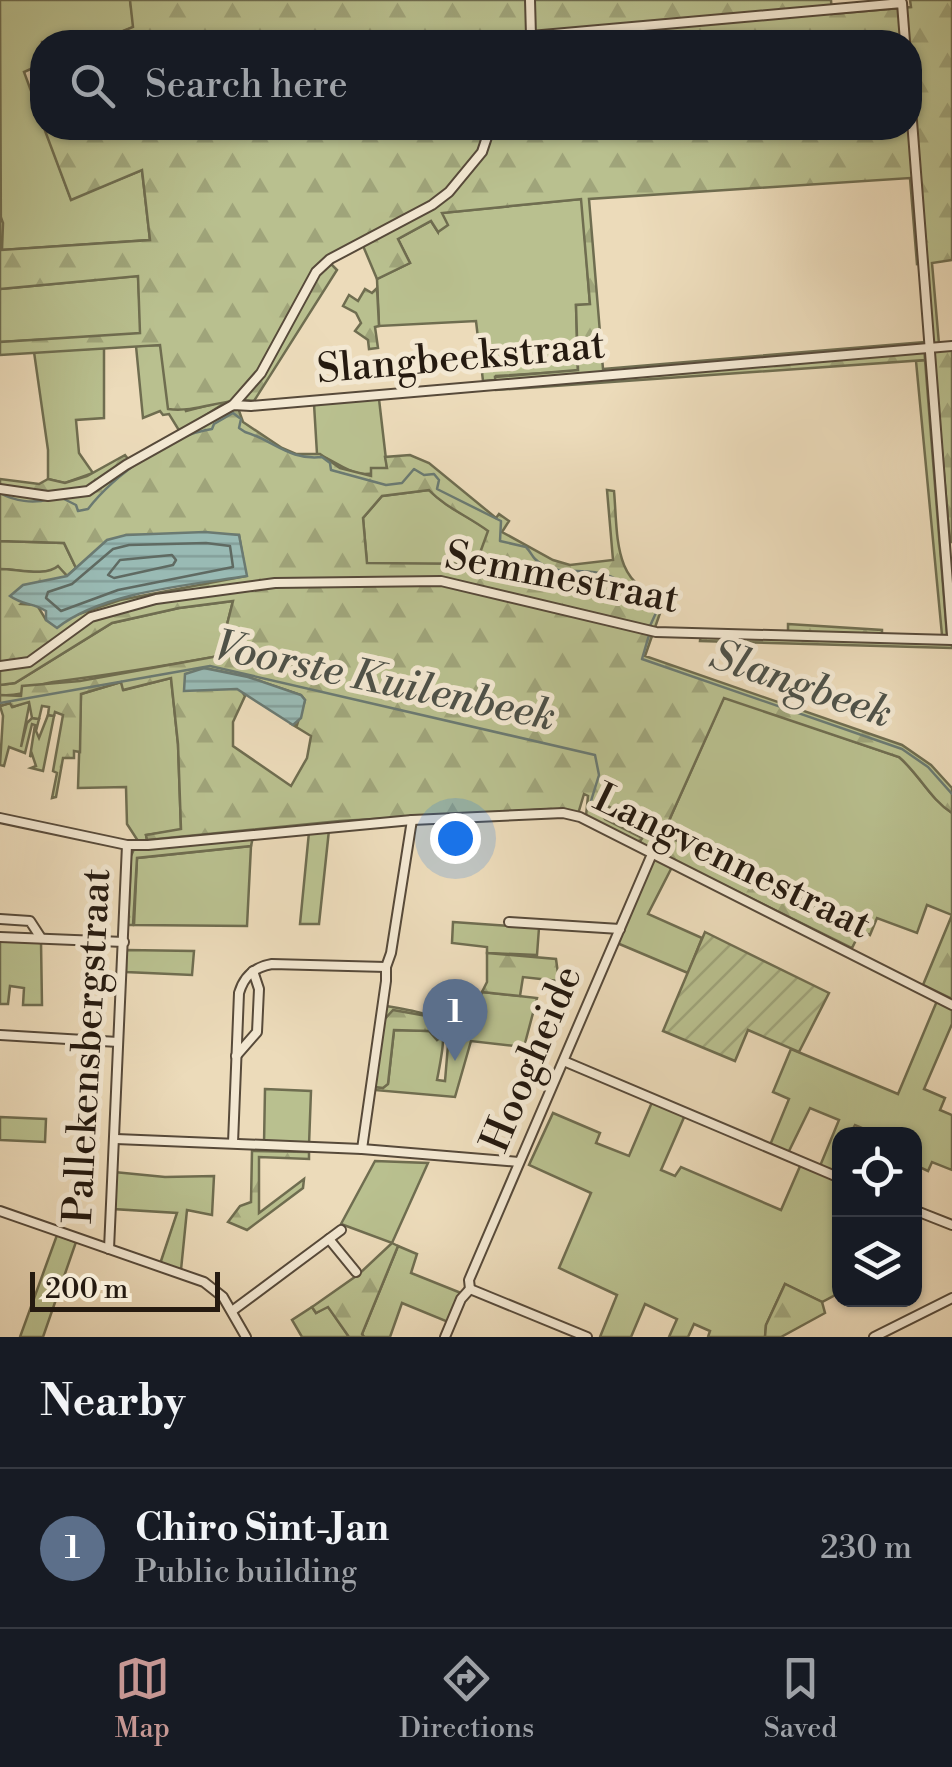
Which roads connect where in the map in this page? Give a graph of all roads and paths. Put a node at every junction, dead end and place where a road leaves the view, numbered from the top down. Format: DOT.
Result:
graph roads {
  1 [pos="530,0"];
  2 [pos="529,30"];
  3 [pos="622,30"];
  4 [pos="905,30"];
  5 [pos="486,140"];
  6 [pos="913,140"];
  7 [pos="952,346"];
  8 [pos="929,348"];
  9 [pos="233,405"];
  10 [pos="0,489"];
  11 [pos="952,638"];
  12 [pos="0,666"];
  13 [pos="0,818"];
  14 [pos="412,820"];
  15 [pos="127,845"];
  16 [pos="652,854"];
  17 [pos="0,919"];
  18 [pos="509,922"];
  19 [pos="620,929"];
  20 [pos="0,937"];
  21 [pos="41,938"];
  22 [pos="124,942"];
  23 [pos="386,966"];
  24 [pos="253,971"];
  25 [pos="952,1005"];
  26 [pos="0,1034"];
  27 [pos="118,1042"];
  28 [pos="236,1056"];
  29 [pos="566,1062"];
  30 [pos="116,1140"];
  31 [pos="233,1142"];
  32 [pos="362,1149"];
  33 [pos="519,1162"];
  34 [pos="832,1175"];
  35 [pos="0,1211"];
  36 [pos="922,1213"];
  37 [pos="952,1226"];
  38 [pos="341,1230"];
  39 [pos="329,1239"];
  40 [pos="109,1249"];
  41 [pos="356,1272"];
  42 [pos="470,1288"];
  43 [pos="952,1298"];
  44 [pos="232,1310"];
  45 [pos="246,1337"];
  46 [pos="444,1337"];
  47 [pos="588,1337"];
  48 [pos="874,1337"];
  1 -- 2 [label="street"];
  3 -- 4 [label="street"];
  5 -- 9 [label="street"];
  6 -- 8 [label="street"];
  7 -- 8 [label="street, Slangbeekstraat"];
  8 -- 9 [label="street, Slangbeekstraat"];
  8 -- 11 [label="street"];
  9 -- 10 [label="street, Slangbeekstraat"];
  11 -- 12 [label="street, Semmestraat"];
  13 -- 15 [label="street, Langvennestraat"];
  14 -- 15 [label="street, Langvennestraat"];
  14 -- 16 [label="street, Langvennestraat"];
  14 -- 23 [label="street"];
  15 -- 22 [label="street, Pallekensbergstraat"];
  16 -- 19 [label="street, Hoogheide"];
  16 -- 25 [label="street, Langvennestraat"];
  17 -- 21 [label="street"];
  18 -- 19 [label="street"];
  19 -- 29 [label="street, Hoogheide"];
  20 -- 21 [label="street"];
  21 -- 22 [label="street"];
  22 -- 27 [label="street, Pallekensbergstraat"];
  23 -- 24 [label="street"];
  23 -- 32 [label="street"];
  24 -- 28 [label="street"];
  24 -- 28 [label="street"];
  26 -- 27 [label="street"];
  27 -- 30 [label="street, Pallekensbergstraat"];
  28 -- 31 [label="street"];
  29 -- 33 [label="street, Hoogheide"];
  29 -- 34 [label="street"];
  30 -- 31 [label="street"];
  30 -- 40 [label="street, Pallekensbergstraat"];
  31 -- 32 [label="street"];
  32 -- 33 [label="street"];
  33 -- 42 [label="street, Hoogheide"];
  35 -- 40 [label="street"];
  36 -- 37 [label="street"];
  38 -- 39 [label="street"];
  39 -- 41 [label="street"];
  39 -- 44 [label="street"];
  40 -- 44 [label="street"];
  42 -- 46 [label="street, Hoogheide"];
  42 -- 47 [label="street"];
  43 -- 48 [label="street"];
  44 -- 45 [label="street"];
}
